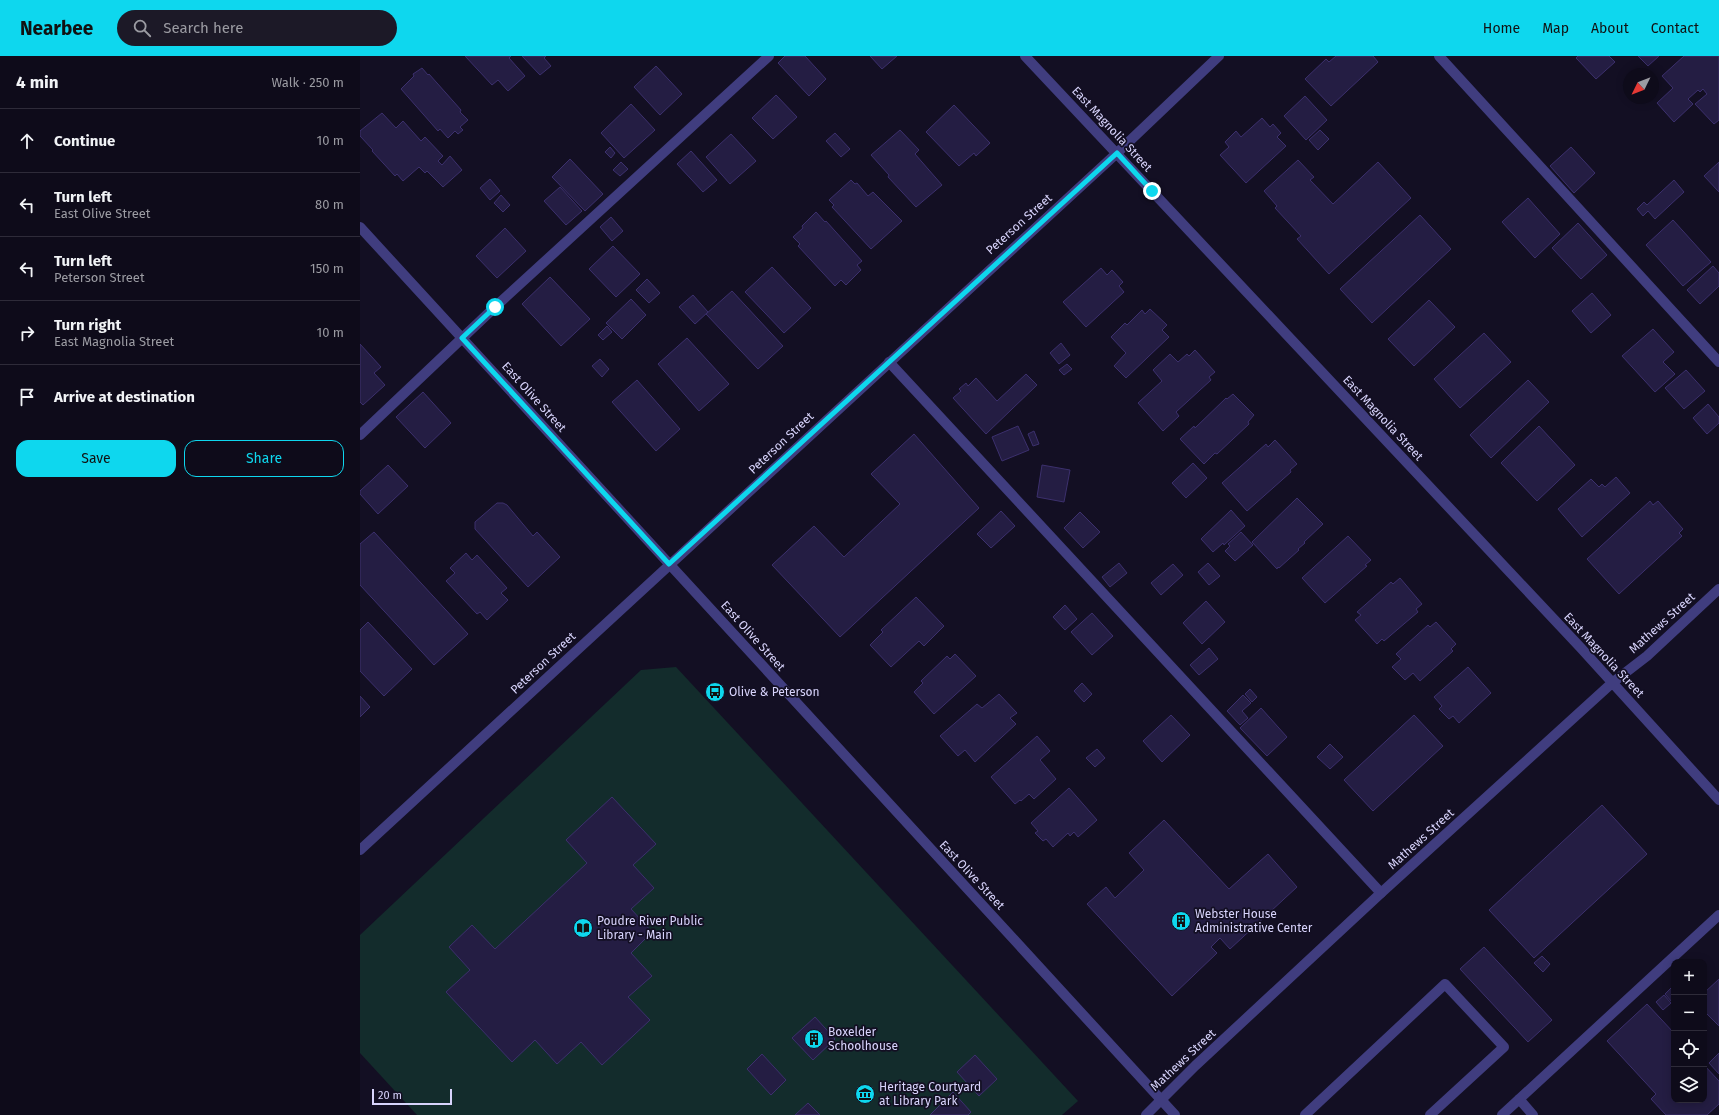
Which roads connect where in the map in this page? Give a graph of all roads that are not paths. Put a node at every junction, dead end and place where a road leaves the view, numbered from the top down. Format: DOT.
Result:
graph roads {
  1 [pos="769,56"];
  2 [pos="1025,56"];
  3 [pos="1220,56"];
  4 [pos="1439,56"];
  5 [pos="1117,153"];
  6 [pos="360,227"];
  7 [pos="462,338"];
  8 [pos="889,362"];
  9 [pos="1719,362"];
  10 [pos="360,435"];
  11 [pos="669,564"];
  12 [pos="1719,589"];
  13 [pos="1612,683"];
  14 [pos="1719,800"];
  15 [pos="360,850"];
  16 [pos="1381,893"];
  17 [pos="1719,915"];
  18 [pos="1161,1099"];
  19 [pos="1518,1099"];
  20 [pos="1146,1115"];
  21 [pos="1175,1115"];
  22 [pos="1305,1115"];
  23 [pos="1430,1115"];
  24 [pos="1502,1115"];
  25 [pos="1533,1115"];
  1 -- 7 [label="street"];
  2 -- 5 [label="street, East Magnolia Street"];
  3 -- 5 [label="street, Peterson Street"];
  4 -- 9 [label="street"];
  5 -- 8 [label="street, Peterson Street"];
  5 -- 13 [label="street, East Magnolia Street"];
  6 -- 7 [label="street, East Olive Street"];
  7 -- 10 [label="street"];
  7 -- 11 [label="street, East Olive Street"];
  8 -- 11 [label="street, Peterson Street"];
  8 -- 16 [label="street"];
  11 -- 15 [label="street, Peterson Street"];
  11 -- 18 [label="street, East Olive Street"];
  12 -- 13 [label="street, Mathews Street"];
  13 -- 14 [label="street, East Magnolia Street"];
  13 -- 16 [label="street, Mathews Street"];
  16 -- 18 [label="street, Mathews Street"];
  17 -- 19 [label="street"];
  18 -- 20 [label="street, Mathews Street"];
  18 -- 21 [label="street, East Olive Street"];
  19 -- 24 [label="street"];
  19 -- 25 [label="street"];
  22 -- 23 [label="street"];
}
